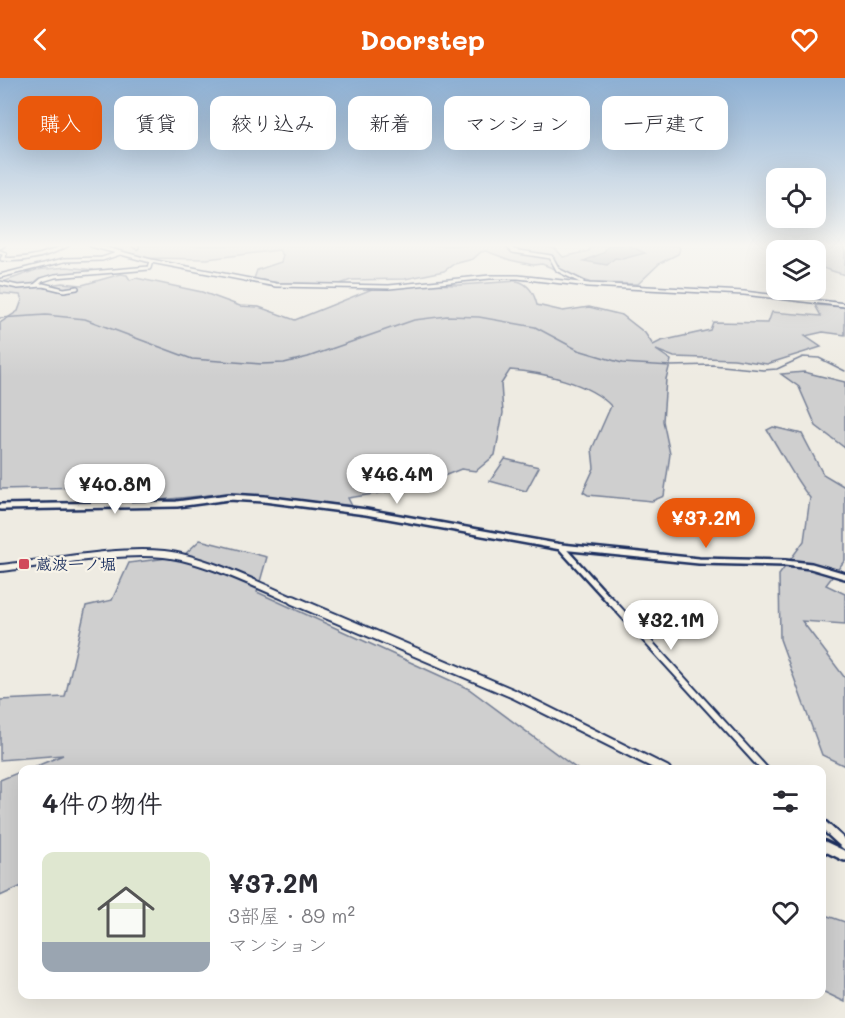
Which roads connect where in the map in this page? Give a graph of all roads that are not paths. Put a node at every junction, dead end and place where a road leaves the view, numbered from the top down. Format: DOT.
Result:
graph roads {
  1 [pos="685,289"];
  2 [pos="845,305"];
  3 [pos="0,507"];
  4 [pos="561,547"];
  5 [pos="0,568"];
  6 [pos="845,576"];
  7 [pos="656,765"];
  8 [pos="760,765"];
  9 [pos="826,828"];
  10 [pos="845,845"];
  11 [pos="826,847"];
  12 [pos="845,856"];
  1 -- 2 [label="street"];
  3 -- 4 [label="street"];
  4 -- 6 [label="street"];
  4 -- 8 [label="street"];
  5 -- 7 [label="street"];
  9 -- 10 [label="street"];
  11 -- 12 [label="street"];
}
